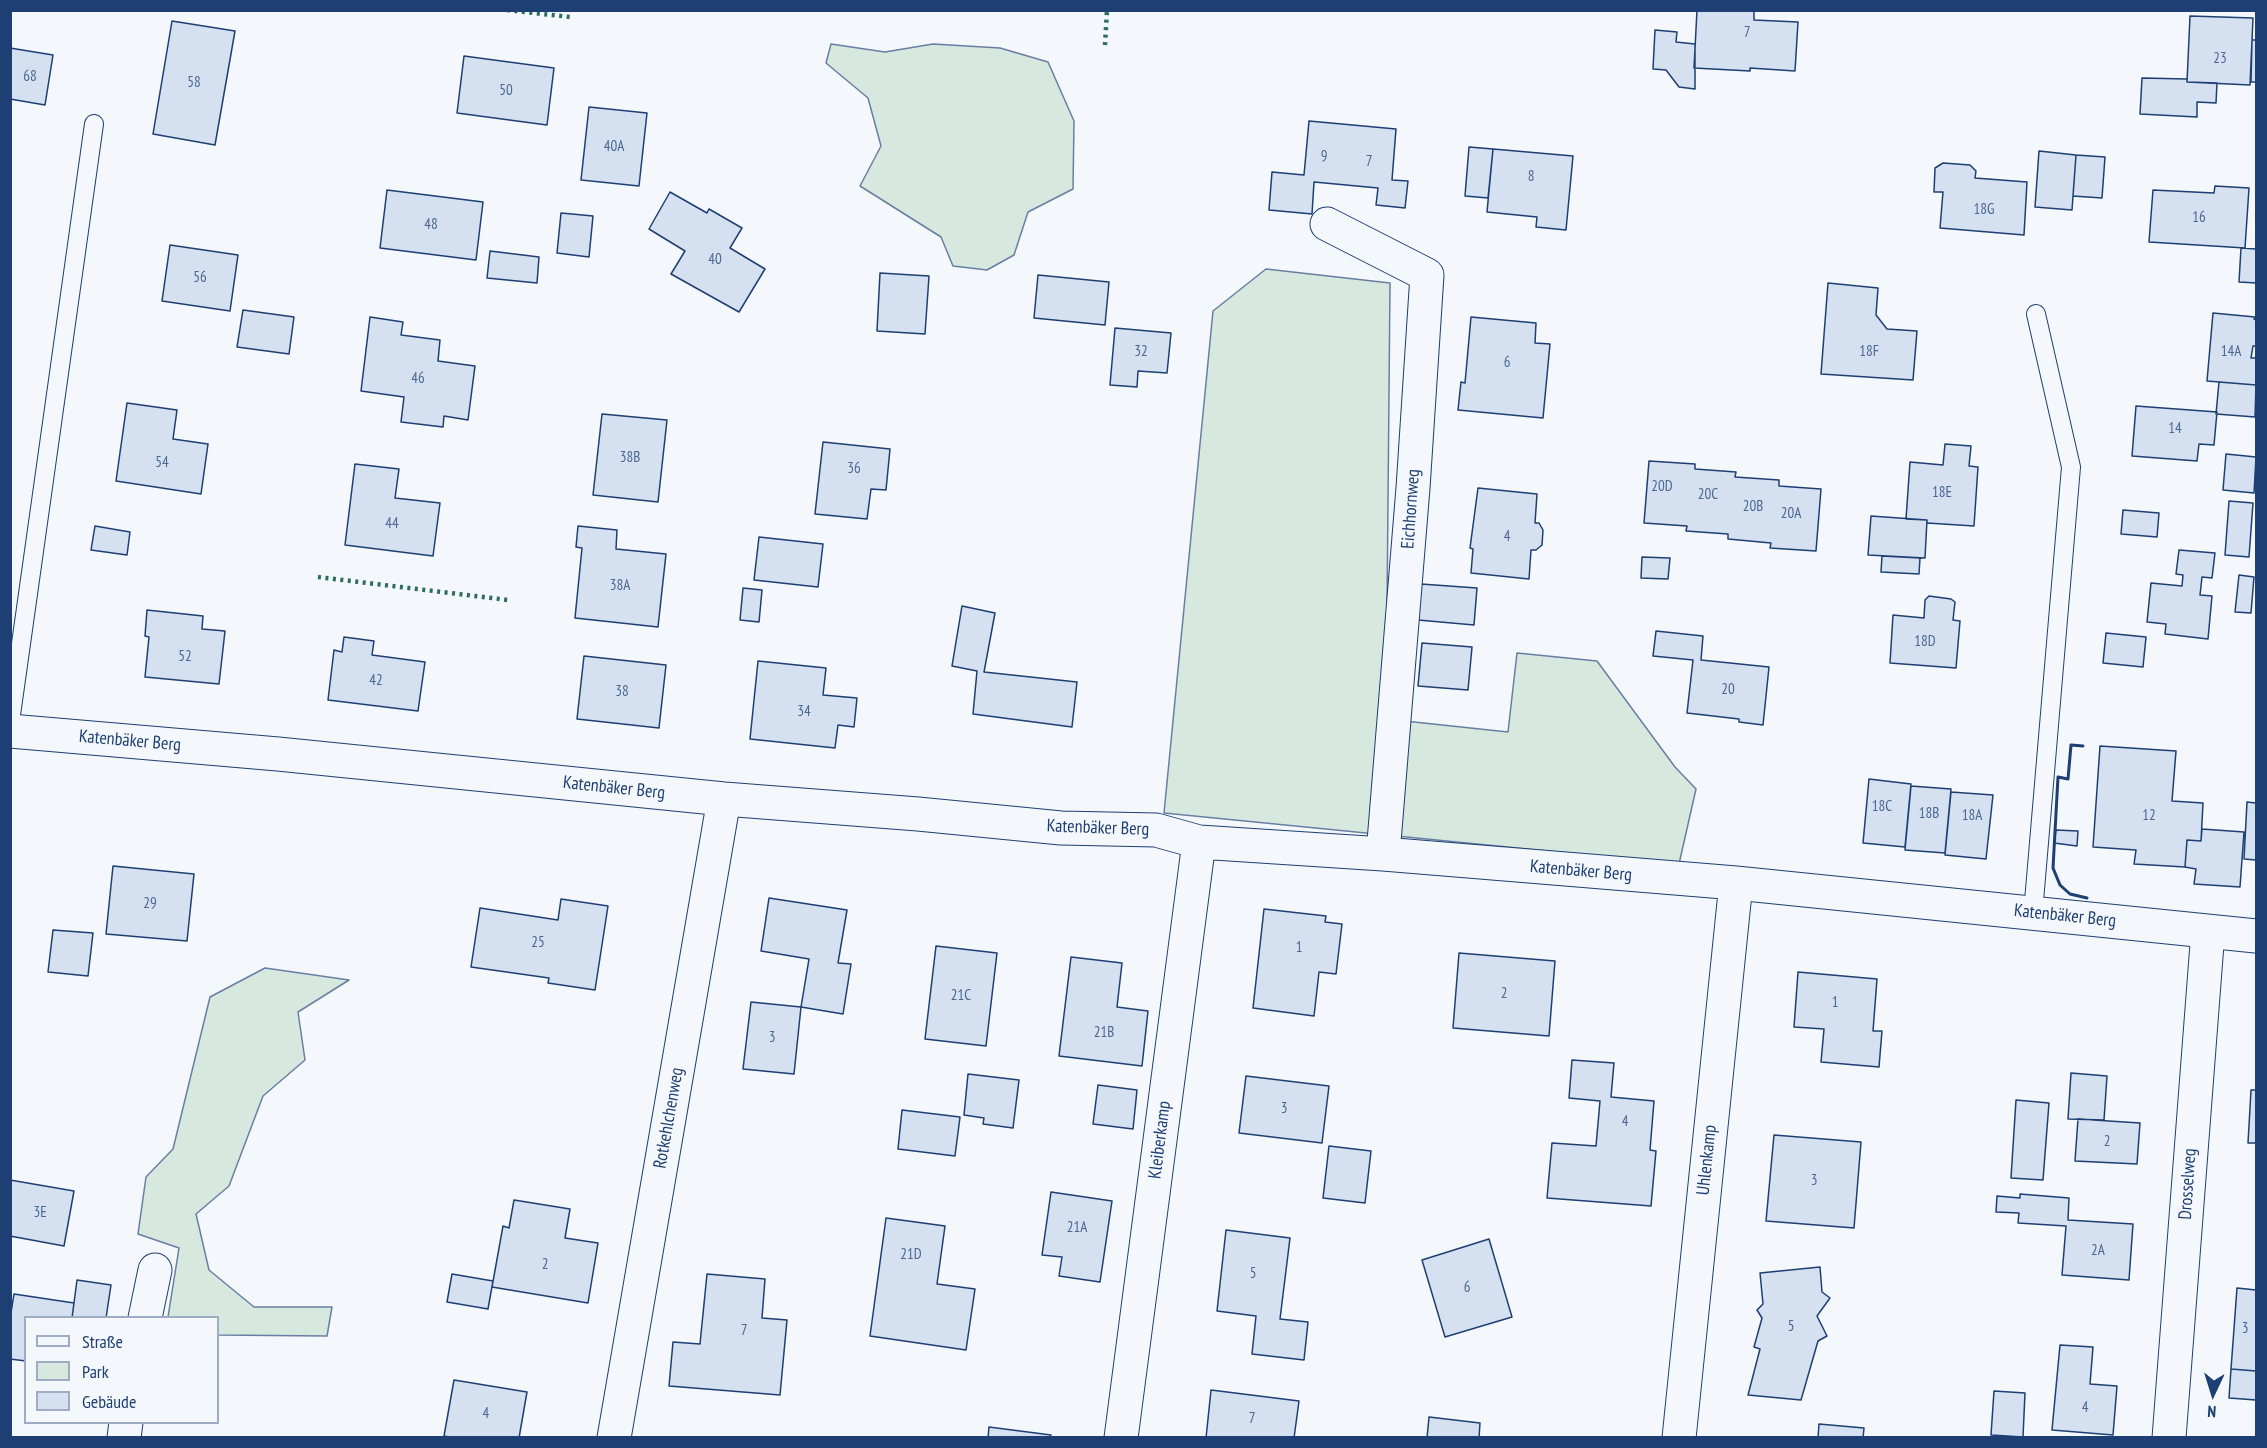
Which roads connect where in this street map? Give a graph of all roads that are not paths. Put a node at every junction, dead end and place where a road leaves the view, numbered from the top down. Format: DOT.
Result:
graph roads {
  1 [pos="94,124"];
  2 [pos="1327,224"];
  3 [pos="2036,314"];
  4 [pos="10,722"];
  5 [pos="10,731"];
  6 [pos="724,799"];
  7 [pos="1199,842"];
  8 [pos="1383,854"];
  9 [pos="1736,884"];
  10 [pos="2033,913"];
  11 [pos="2208,931"];
  12 [pos="2256,936"];
  13 [pos="155,1270"];
  14 [pos="146,1316"];
  15 [pos="614,1437"];
  16 [pos="1121,1437"];
  17 [pos="1678,1437"];
  18 [pos="2169,1437"];
  1 -- 4 [label="lane"];
  2 -- 8 [label="street, Eichhornweg"];
  3 -- 10 [label="lane"];
  5 -- 6 [label="street, Katenbäker Berg"];
  6 -- 7 [label="street, Katenbäker Berg"];
  6 -- 15 [label="street, Rotkehlchenweg"];
  7 -- 8 [label="street, Katenbäker Berg"];
  7 -- 16 [label="street, Kleiberkamp"];
  8 -- 9 [label="street, Katenbäker Berg"];
  9 -- 10 [label="street, Katenbäker Berg"];
  9 -- 17 [label="street, Uhlenkamp"];
  10 -- 11 [label="street, Katenbäker Berg"];
  11 -- 12 [label="street, Katenbäker Berg"];
  11 -- 18 [label="street, Drosselweg"];
  13 -- 14 [label="street"];
}
